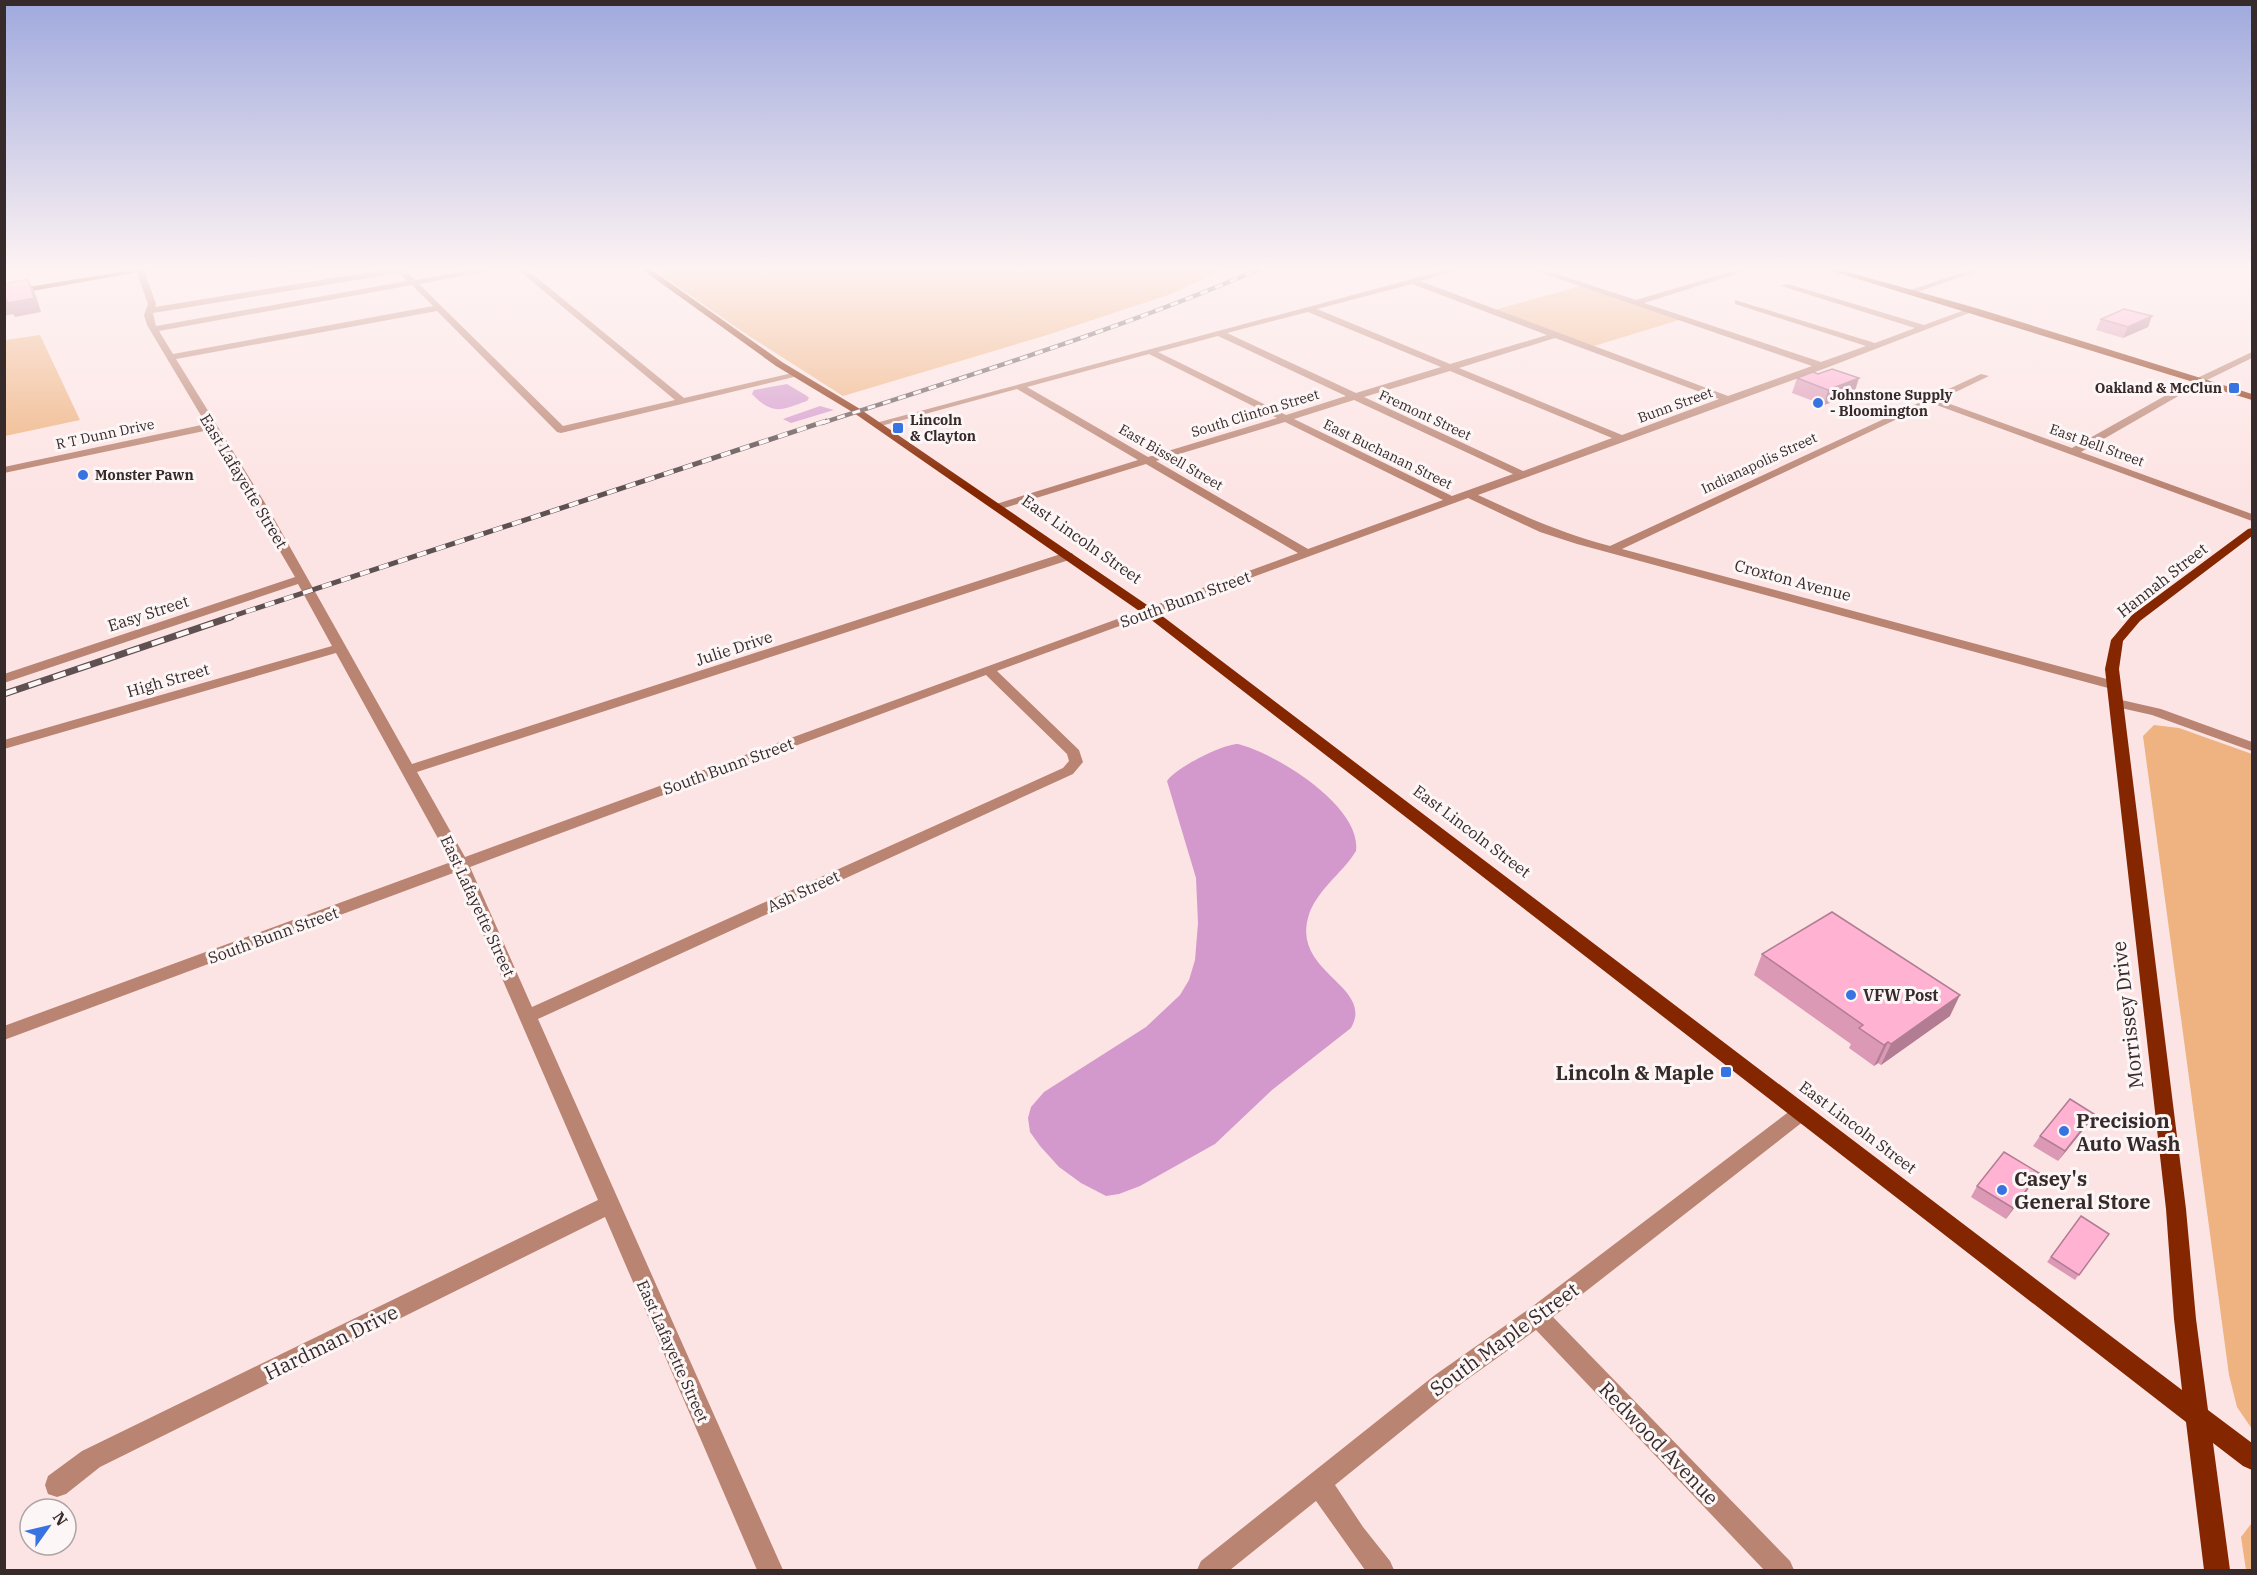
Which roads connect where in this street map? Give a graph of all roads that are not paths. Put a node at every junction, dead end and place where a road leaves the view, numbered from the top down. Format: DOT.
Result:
graph roads {
  1 [pos="160,342"];
  2 [pos="257,342"];
  3 [pos="471,342"];
  4 [pos="609,342"];
  5 [pos="749,342"];
  6 [pos="1186,342"];
  7 [pos="1237,342"];
  8 [pos="1388,342"];
  9 [pos="1534,342"];
  10 [pos="1572,342"];
  11 [pos="1750,342"];
  12 [pos="1862,342"];
  13 [pos="1888,342"];
  14 [pos="2073,342"];
  15 [pos="1876,346"];
  16 [pos="1150,351"];
  17 [pos="2253,355"];
  18 [pos="169,358"];
  19 [pos="1823,366"];
  20 [pos="1450,367"];
  21 [pos="797,375"];
  22 [pos="1984,376"];
  23 [pos="2198,381"];
  24 [pos="1018,386"];
  25 [pos="1353,396"];
  26 [pos="2253,397"];
  27 [pos="1730,400"];
  28 [pos="1931,400"];
  29 [pos="683,402"];
  30 [pos="1285,418"];
  31 [pos="877,424"];
  32 [pos="212,426"];
  33 [pos="1623,439"];
  34 [pos="2073,452"];
  35 [pos="1147,461"];
  36 [pos="4,471"];
  37 [pos="1523,475"];
  38 [pos="1469,495"];
  39 [pos="1453,501"];
  40 [pos="997,507"];
  41 [pos="2253,518"];
  42 [pos="2253,531"];
  43 [pos="1614,549"];
  44 [pos="1308,554"];
  45 [pos="1068,556"];
  46 [pos="302,579"];
  47 [pos="1149,612"];
  48 [pos="340,648"];
  49 [pos="988,670"];
  50 [pos="4,679"];
  51 [pos="2115,694"];
  52 [pos="4,745"];
  53 [pos="2253,747"];
  54 [pos="409,770"];
  55 [pos="461,865"];
  56 [pos="528,1016"];
  57 [pos="4,1034"];
  58 [pos="1802,1112"];
  59 [pos="608,1205"];
  60 [pos="1537,1316"];
  61 [pos="2198,1416"];
  62 [pos="2253,1458"];
  63 [pos="1318,1482"];
  64 [pos="57,1485"];
  65 [pos="770,1570"];
  66 [pos="1210,1570"];
  67 [pos="1381,1570"];
  68 [pos="1781,1570"];
  69 [pos="2217,1570"];
  1 -- 18 [label="street, East Lafayette Street"];
  2 -- 18 [label="street"];
  3 -- 29 [label="street"];
  4 -- 29 [label="street"];
  5 -- 21 [label="main road, East Lincoln Street"];
  6 -- 16 [label="street"];
  7 -- 25 [label="street, Fremont Street"];
  8 -- 20 [label="street"];
  9 -- 20 [label="street, South Clinton Street"];
  10 -- 27 [label="street"];
  11 -- 19 [label="street"];
  12 -- 15 [label="street"];
  13 -- 15 [label="street, Bunn Street"];
  14 -- 23 [label="main road"];
  15 -- 19 [label="street, Bunn Street"];
  16 -- 24 [label="street"];
  16 -- 30 [label="street, East Buchanan Street"];
  17 -- 23 [label="street"];
  18 -- 32 [label="street, East Lafayette Street"];
  19 -- 27 [label="street, Bunn Street"];
  20 -- 25 [label="street, South Clinton Street"];
  20 -- 33 [label="street"];
  21 -- 29 [label="street"];
  21 -- 31 [label="main road, East Lincoln Street"];
  22 -- 28 [label="street, Indianapolis Street"];
  23 -- 26 [label="main road"];
  23 -- 34 [label="street"];
  24 -- 31 [label="street"];
  24 -- 35 [label="street, East Bissell Street"];
  25 -- 30 [label="street, South Clinton Street"];
  25 -- 37 [label="street, Fremont Street"];
  27 -- 33 [label="street, Bunn Street"];
  28 -- 34 [label="street, East Bell Street"];
  28 -- 43 [label="street, Indianapolis Street"];
  30 -- 35 [label="street, South Clinton Street"];
  30 -- 39 [label="street, East Buchanan Street"];
  31 -- 40 [label="main road, East Lincoln Street"];
  32 -- 36 [label="street, R T Dunn Drive"];
  32 -- 46 [label="street, East Lafayette Street"];
  33 -- 37 [label="street, Bunn Street"];
  34 -- 41 [label="street, East Bell Street"];
  35 -- 40 [label="street, South Clinton Street"];
  35 -- 44 [label="street, East Bissell Street"];
  37 -- 38 [label="street, Bunn Street"];
  38 -- 39 [label="street, Bunn Street"];
  38 -- 43 [label="street, Croxton Avenue"];
  39 -- 44 [label="street, South Bunn Street"];
  40 -- 45 [label="main road, East Lincoln Street"];
  42 -- 51 [label="main road, Hannah Street"];
  43 -- 51 [label="street, Croxton Avenue"];
  44 -- 47 [label="street, South Bunn Street"];
  45 -- 47 [label="main road, East Lincoln Street"];
  45 -- 54 [label="street, Julie Drive"];
  46 -- 48 [label="street, East Lafayette Street"];
  46 -- 50 [label="street, Easy Street"];
  47 -- 49 [label="street, South Bunn Street"];
  47 -- 58 [label="main road, East Lincoln Street"];
  48 -- 52 [label="street, High Street"];
  48 -- 54 [label="street, East Lafayette Street"];
  49 -- 55 [label="street, South Bunn Street"];
  49 -- 56 [label="street, Ash Street"];
  51 -- 53 [label="street, Croxton Avenue"];
  51 -- 61 [label="main road, Morrissey Drive"];
  54 -- 55 [label="street, East Lafayette Street"];
  55 -- 56 [label="street, East Lafayette Street"];
  55 -- 57 [label="street, South Bunn Street"];
  56 -- 59 [label="street, East Lafayette Street"];
  58 -- 60 [label="street, South Maple Street"];
  58 -- 61 [label="main road, East Lincoln Street"];
  59 -- 64 [label="street, Hardman Drive"];
  59 -- 65 [label="street, East Lafayette Street"];
  60 -- 63 [label="street, South Maple Street"];
  60 -- 68 [label="street, Redwood Avenue"];
  61 -- 62 [label="main road, East Lincoln Street"];
  61 -- 69 [label="main road, Morrissey Drive"];
  63 -- 66 [label="street, South Maple Street"];
  63 -- 67 [label="street"];
}
